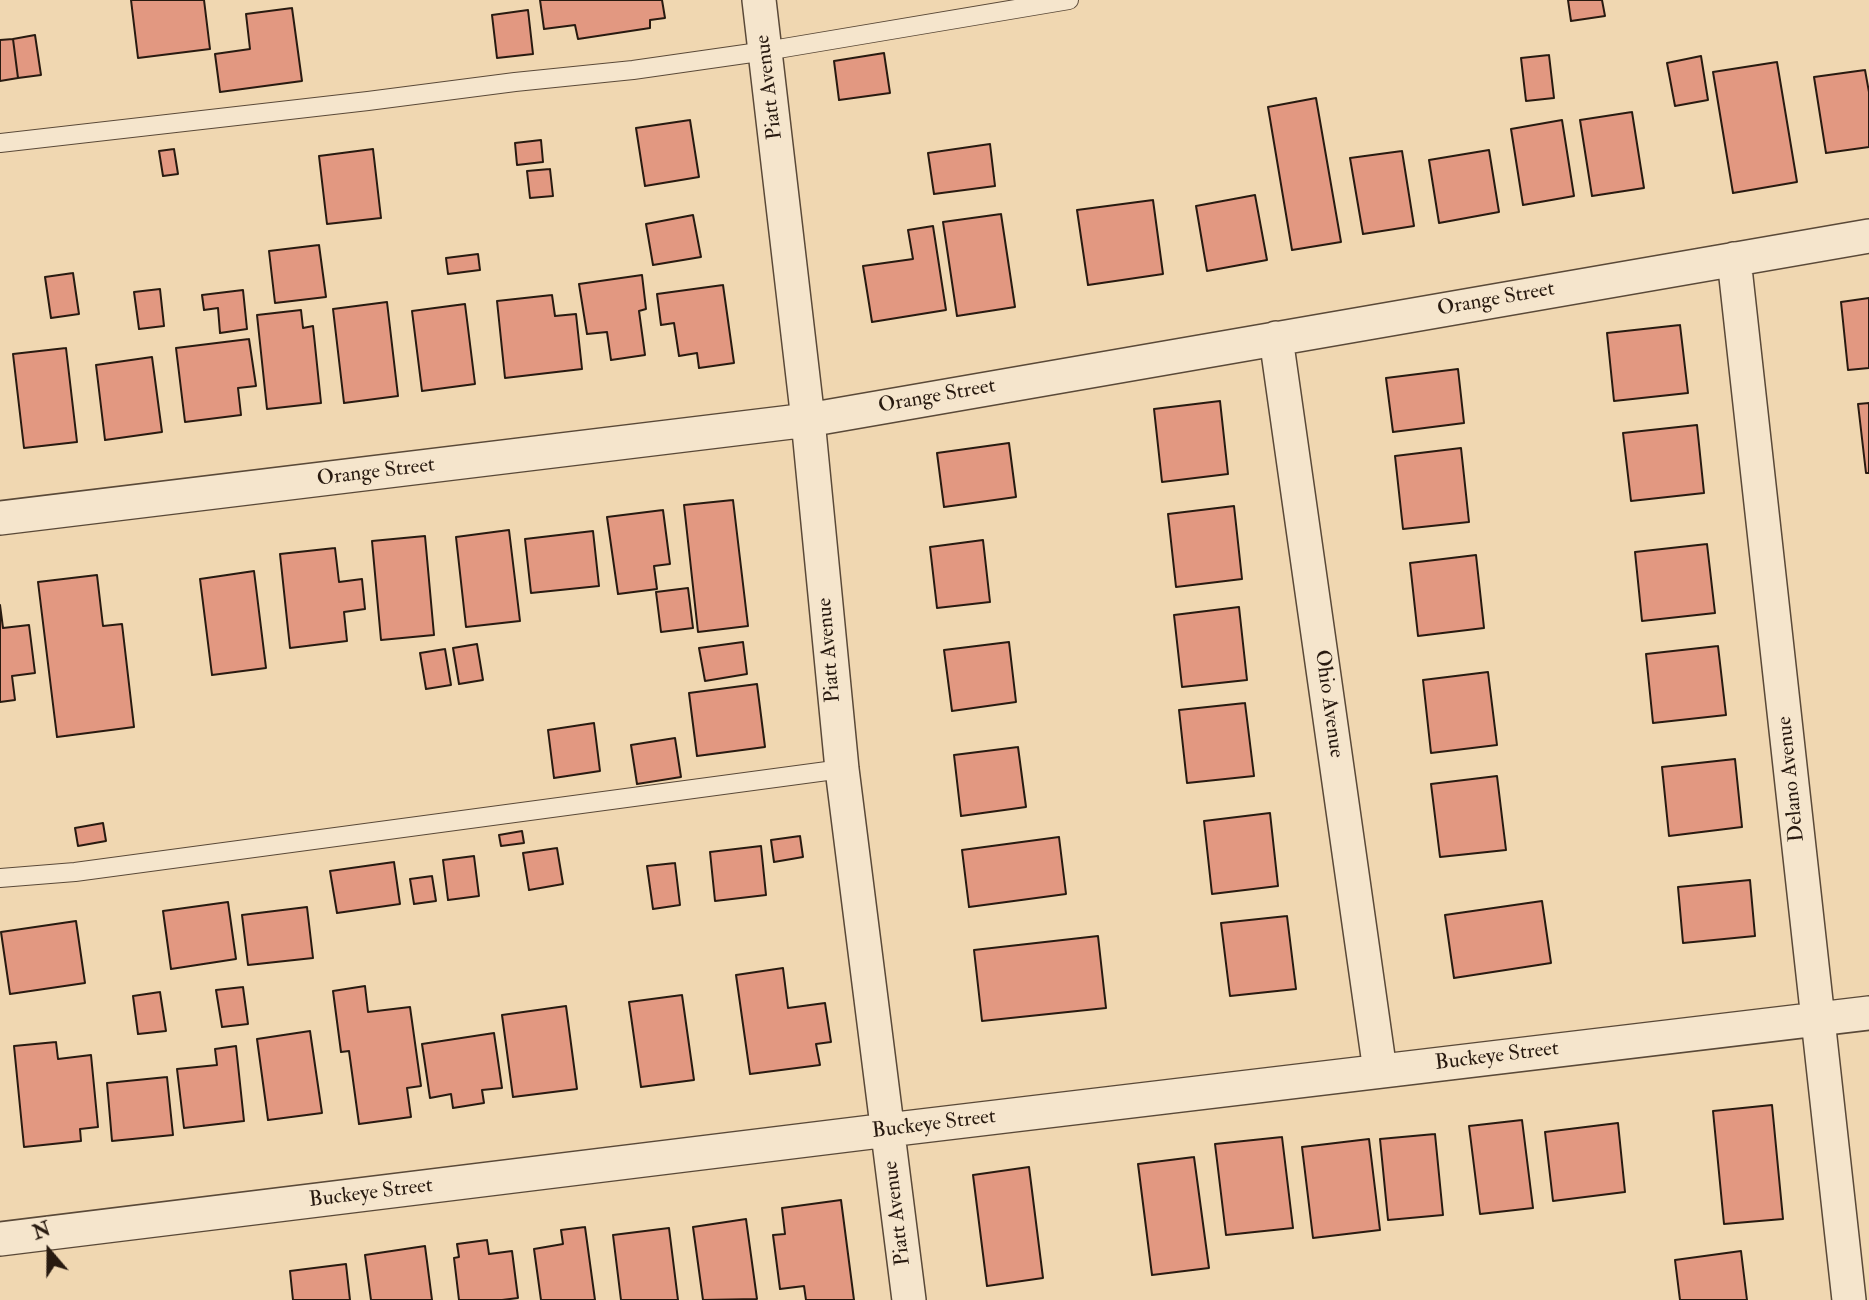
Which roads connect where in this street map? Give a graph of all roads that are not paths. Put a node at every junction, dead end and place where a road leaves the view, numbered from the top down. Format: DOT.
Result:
graph roads {
  1 [pos="760,0"];
  2 [pos="1069,0"];
  3 [pos="765,51"];
  4 [pos="0,143"];
  5 [pos="1869,236"];
  6 [pos="1734,259"];
  7 [pos="1276,338"];
  8 [pos="808,420"];
  9 [pos="0,518"];
  10 [pos="842,769"];
  11 [pos="0,878"];
  12 [pos="1869,1013"];
  13 [pos="1819,1019"];
  14 [pos="1380,1071"];
  15 [pos="888,1130"];
  16 [pos="0,1239"];
  17 [pos="909,1300"];
  18 [pos="1849,1300"];
  1 -- 3 [label="street, Piatt Avenue"];
  2 -- 3 [label="lane"];
  3 -- 4 [label="lane"];
  3 -- 8 [label="street, Piatt Avenue"];
  5 -- 6 [label="street, Orange Street"];
  6 -- 7 [label="street, Orange Street"];
  6 -- 13 [label="street, Delano Avenue"];
  7 -- 8 [label="street, Orange Street"];
  7 -- 14 [label="street, Ohio Avenue"];
  8 -- 9 [label="street, Orange Street"];
  8 -- 10 [label="street, Piatt Avenue"];
  10 -- 11 [label="lane"];
  10 -- 15 [label="street, Piatt Avenue"];
  12 -- 13 [label="street, Buckeye Street"];
  13 -- 14 [label="street, Buckeye Street"];
  13 -- 18 [label="street, Delano Avenue"];
  14 -- 15 [label="street, Buckeye Street"];
  15 -- 16 [label="street, Buckeye Street"];
  15 -- 17 [label="street, Piatt Avenue"];
}
